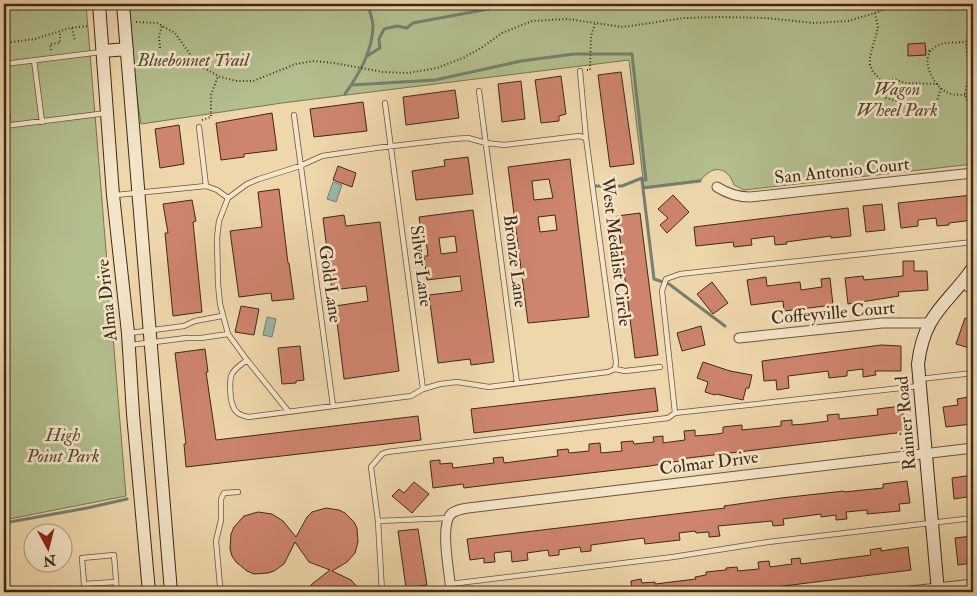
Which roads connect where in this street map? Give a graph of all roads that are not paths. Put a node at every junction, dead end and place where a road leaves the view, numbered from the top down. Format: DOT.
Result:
graph roads {
  1 [pos="99,4"];
  2 [pos="123,4"];
  3 [pos="127,49"];
  4 [pos="102,52"];
  5 [pos="34,60"];
  6 [pos="4,64"];
  7 [pos="580,71"];
  8 [pos="4,89"];
  9 [pos="479,92"];
  10 [pos="4,98"];
  11 [pos="385,103"];
  12 [pos="107,113"];
  13 [pos="294,115"];
  14 [pos="42,122"];
  15 [pos="6,126"];
  16 [pos="199,126"];
  17 [pos="586,138"];
  18 [pos="486,143"];
  19 [pos="392,146"];
  20 [pos="300,166"];
  21 [pos="973,173"];
  22 [pos="206,186"];
  23 [pos="717,186"];
  24 [pos="139,193"];
  25 [pos="113,195"];
  26 [pos="228,198"];
  27 [pos="973,242"];
  28 [pos="973,268"];
  29 [pos="963,282"];
  30 [pos="973,291"];
  31 [pos="222,316"];
  32 [pos="929,323"];
  33 [pos="228,334"];
  34 [pos="150,337"];
  35 [pos="739,338"];
  36 [pos="129,339"];
  37 [pos="247,360"];
  38 [pos="660,367"];
  39 [pos="615,369"];
  40 [pos="973,373"];
  41 [pos="517,383"];
  42 [pos="920,383"];
  43 [pos="423,388"];
  44 [pos="333,406"];
  45 [pos="288,411"];
  46 [pos="675,413"];
  47 [pos="973,448"];
  48 [pos="927,454"];
  49 [pos="238,492"];
  50 [pos="450,516"];
  51 [pos="973,518"];
  52 [pos="378,521"];
  53 [pos="932,522"];
  54 [pos="116,582"];
  55 [pos="973,584"];
  56 [pos="451,588"];
  57 [pos="937,590"];
  58 [pos="117,592"];
  59 [pos="149,592"];
  60 [pos="171,592"];
  61 [pos="217,592"];
  62 [pos="382,592"];
  63 [pos="902,592"];
  1 -- 4 [label="main road, Alma Drive"];
  2 -- 3 [label="main road"];
  3 -- 4 [label="main road"];
  3 -- 24 [label="main road"];
  4 -- 5 [label="lane"];
  4 -- 12 [label="main road, Alma Drive"];
  5 -- 6 [label="lane"];
  5 -- 14 [label="lane"];
  7 -- 17 [label="lane, West Medalist Circle"];
  8 -- 10 [label="lane"];
  9 -- 18 [label="lane, Bronze Lane"];
  10 -- 15 [label="lane"];
  11 -- 19 [label="lane, Silver Lane"];
  12 -- 14 [label="lane"];
  12 -- 25 [label="main road, Alma Drive"];
  13 -- 20 [label="lane, Gold Lane"];
  14 -- 15 [label="lane"];
  16 -- 22 [label="lane"];
  17 -- 18 [label="lane"];
  17 -- 39 [label="lane, West Medalist Circle"];
  18 -- 19 [label="lane"];
  18 -- 41 [label="lane, Bronze Lane"];
  19 -- 20 [label="lane"];
  19 -- 43 [label="lane, Silver Lane"];
  20 -- 26 [label="lane"];
  20 -- 44 [label="lane, Gold Lane"];
  21 -- 23 [label="street, San Antonio Court"];
  22 -- 24 [label="lane"];
  22 -- 26 [label="lane"];
  24 -- 25 [label="lane"];
  24 -- 34 [label="main road"];
  25 -- 36 [label="main road, Alma Drive"];
  26 -- 31 [label="lane"];
  27 -- 46 [label="lane"];
  28 -- 29 [label="main road, Rainier Road"];
  29 -- 30 [label="street"];
  29 -- 32 [label="main road, Rainier Road"];
  31 -- 33 [label="lane"];
  31 -- 34 [label="lane"];
  32 -- 35 [label="street, Coffeyville Court"];
  32 -- 42 [label="main road, Rainier Road"];
  33 -- 34 [label="lane"];
  33 -- 37 [label="lane"];
  34 -- 36 [label="lane"];
  34 -- 36 [label="lane"];
  34 -- 60 [label="main road"];
  36 -- 59 [label="main road, Alma Drive"];
  37 -- 45 [label="lane"];
  37 -- 45 [label="lane"];
  38 -- 39 [label="lane"];
  39 -- 41 [label="lane"];
  40 -- 42 [label="lane"];
  41 -- 43 [label="lane"];
  42 -- 46 [label="lane"];
  42 -- 48 [label="main road, Rainier Road"];
  43 -- 44 [label="lane"];
  44 -- 45 [label="lane"];
  46 -- 52 [label="lane"];
  47 -- 48 [label="street, Colmar Drive"];
  48 -- 50 [label="street, Colmar Drive"];
  48 -- 53 [label="main road, Rainier Road"];
  49 -- 61 [label="lane"];
  50 -- 52 [label="lane"];
  50 -- 56 [label="street"];
  51 -- 53 [label="lane"];
  52 -- 62 [label="lane"];
  53 -- 56 [label="lane"];
  53 -- 57 [label="main road, Rainier Road"];
  54 -- 54 [label="lane"];
  54 -- 58 [label="lane"];
  55 -- 57 [label="street"];
  57 -- 63 [label="street"];
}
